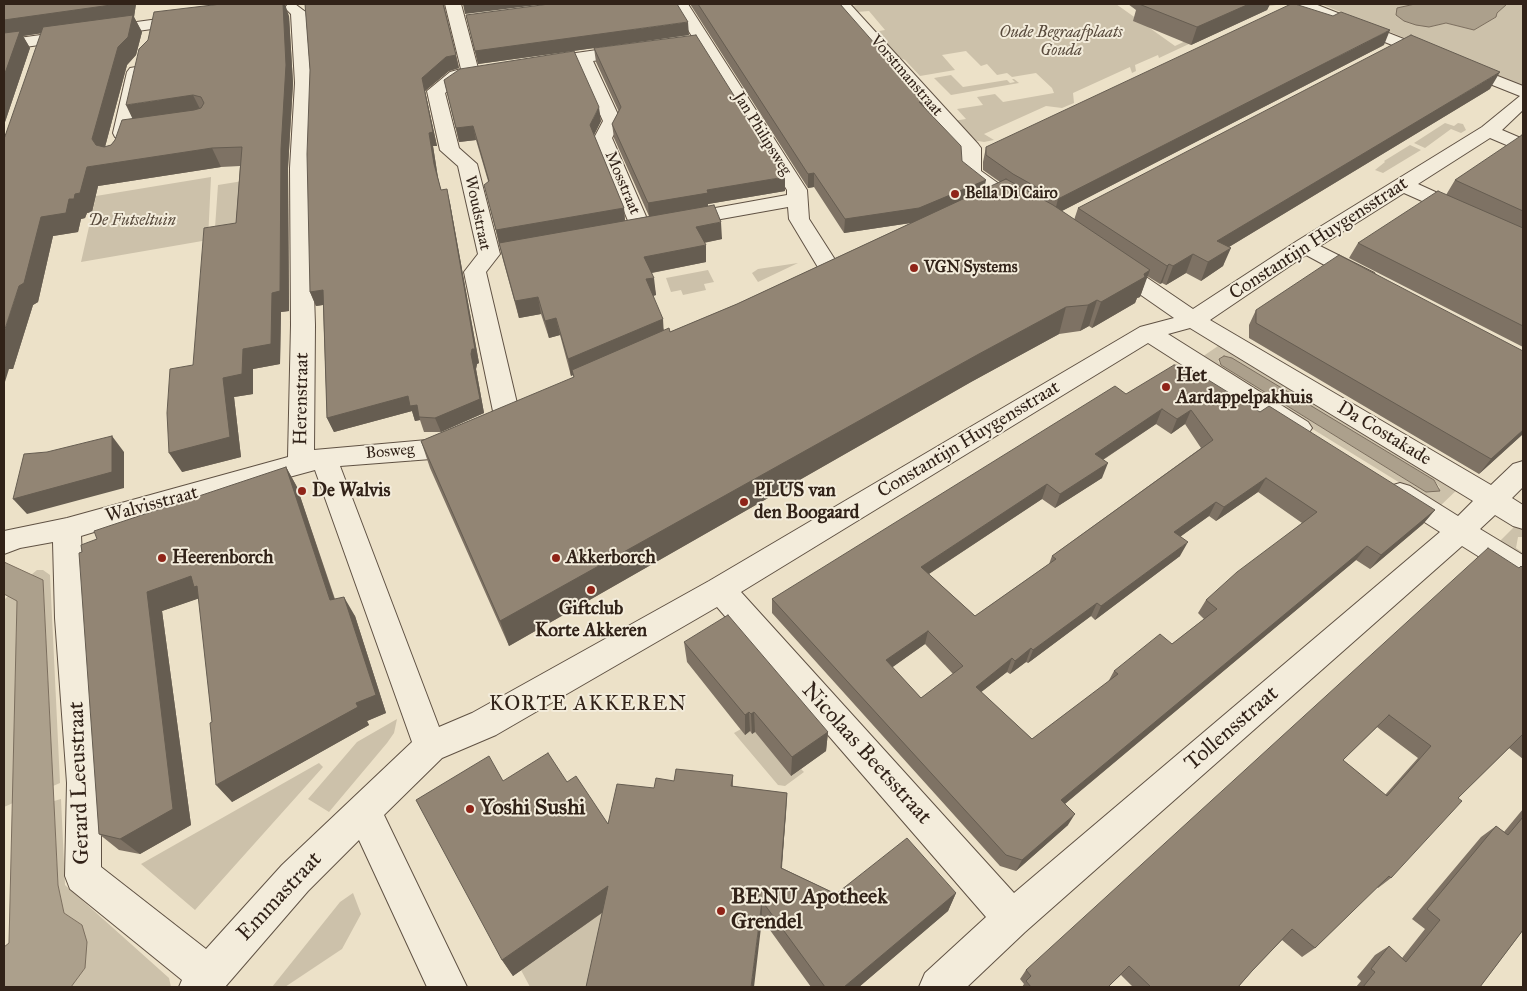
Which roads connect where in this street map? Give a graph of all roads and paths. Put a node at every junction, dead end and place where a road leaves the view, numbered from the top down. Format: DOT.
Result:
graph roads {
  1 [pos="680,4"];
  2 [pos="842,4"];
  3 [pos="1296,5"];
  4 [pos="292,7"];
  5 [pos="463,15"];
  6 [pos="206,17"];
  7 [pos="147,32"];
  8 [pos="44,39"];
  9 [pos="1402,44"];
  10 [pos="4,45"];
  11 [pos="650,47"];
  12 [pos="38,57"];
  13 [pos="584,57"];
  14 [pos="1378,57"];
  15 [pos="529,64"];
  16 [pos="1523,92"];
  17 [pos="1523,101"];
  18 [pos="166,127"];
  19 [pos="1489,131"];
  20 [pos="1523,146"];
  21 [pos="1403,186"];
  22 [pos="798,199"];
  23 [pos="959,214"];
  24 [pos="1523,240"];
  25 [pos="1305,246"];
  26 [pos="1095,253"];
  27 [pos="806,280"];
  28 [pos="1384,287"];
  29 [pos="1193,320"];
  30 [pos="1148,332"];
  31 [pos="501,419"];
  32 [pos="1321,442"];
  33 [pos="312,460"];
  34 [pos="1523,471"];
  35 [pos="1378,479"];
  36 [pos="1494,500"];
  37 [pos="1523,518"];
  38 [pos="67,529"];
  39 [pos="1460,531"];
  40 [pos="4,543"];
  41 [pos="1523,570"];
  42 [pos="720,590"];
  43 [pos="430,747"];
  44 [pos="364,811"];
  45 [pos="1012,919"];
  46 [pos="204,982"];
  47 [pos="447,987"];
  48 [pos="940,987"];
  1 -- 22 [label="street, Jan Philipsweg"];
  2 -- 23 [label="street, Vorstmanstraat"];
  3 -- 9 [label="street"];
  4 -- 33 [label="street, Herenstraat"];
  5 -- 31 [label="street, Woudstraat"];
  6 -- 7 [label="street"];
  7 -- 8 [label="street"];
  7 -- 18 [label="street"];
  8 -- 10 [label="street"];
  8 -- 12 [label="street"];
  9 -- 14 [label="street"];
  9 -- 16 [label="street"];
  11 -- 13 [label="street"];
  13 -- 15 [label="street"];
  13 -- 22 [label="street, Mosstraat"];
  17 -- 19 [label="street, Constantijn Huygensstraat"];
  19 -- 20 [label="street"];
  19 -- 21 [label="street, Constantijn Huygensstraat"];
  21 -- 24 [label="street"];
  21 -- 25 [label="street, Constantijn Huygensstraat"];
  22 -- 27 [label="street, Jan Philipsweg"];
  25 -- 28 [label="street"];
  25 -- 29 [label="street, Constantijn Huygensstraat"];
  26 -- 29 [label="street, Da Costakade"];
  29 -- 30 [label="street, Constantijn Huygensstraat"];
  29 -- 36 [label="street, Da Costakade"];
  30 -- 32 [label="street, Da Costakade"];
  30 -- 42 [label="street, Constantijn Huygensstraat"];
  31 -- 33 [label="street, Bosweg"];
  33 -- 38 [label="street, Walvisstraat"];
  33 -- 43 [label="street, Herenstraat"];
  34 -- 36 [label="street, Tollensstraat"];
  35 -- 39 [label="street"];
  36 -- 37 [label="street, Da Costakade"];
  36 -- 39 [label="street, Tollensstraat"];
  38 -- 40 [label="street, Walvisstraat"];
  38 -- 46 [label="street, Gerard Leeustraat"];
  39 -- 41 [label="street"];
  39 -- 45 [label="street, Tollensstraat"];
  42 -- 43 [label="street, Constantijn Huygensstraat"];
  42 -- 45 [label="street, Nicolaas Beetsstraat"];
  43 -- 44 [label="street, Constantijn Huygensstraat"];
  44 -- 46 [label="street, Emmastraat"];
  44 -- 47 [label="street"];
  45 -- 48 [label="street, Tollensstraat"];
}
